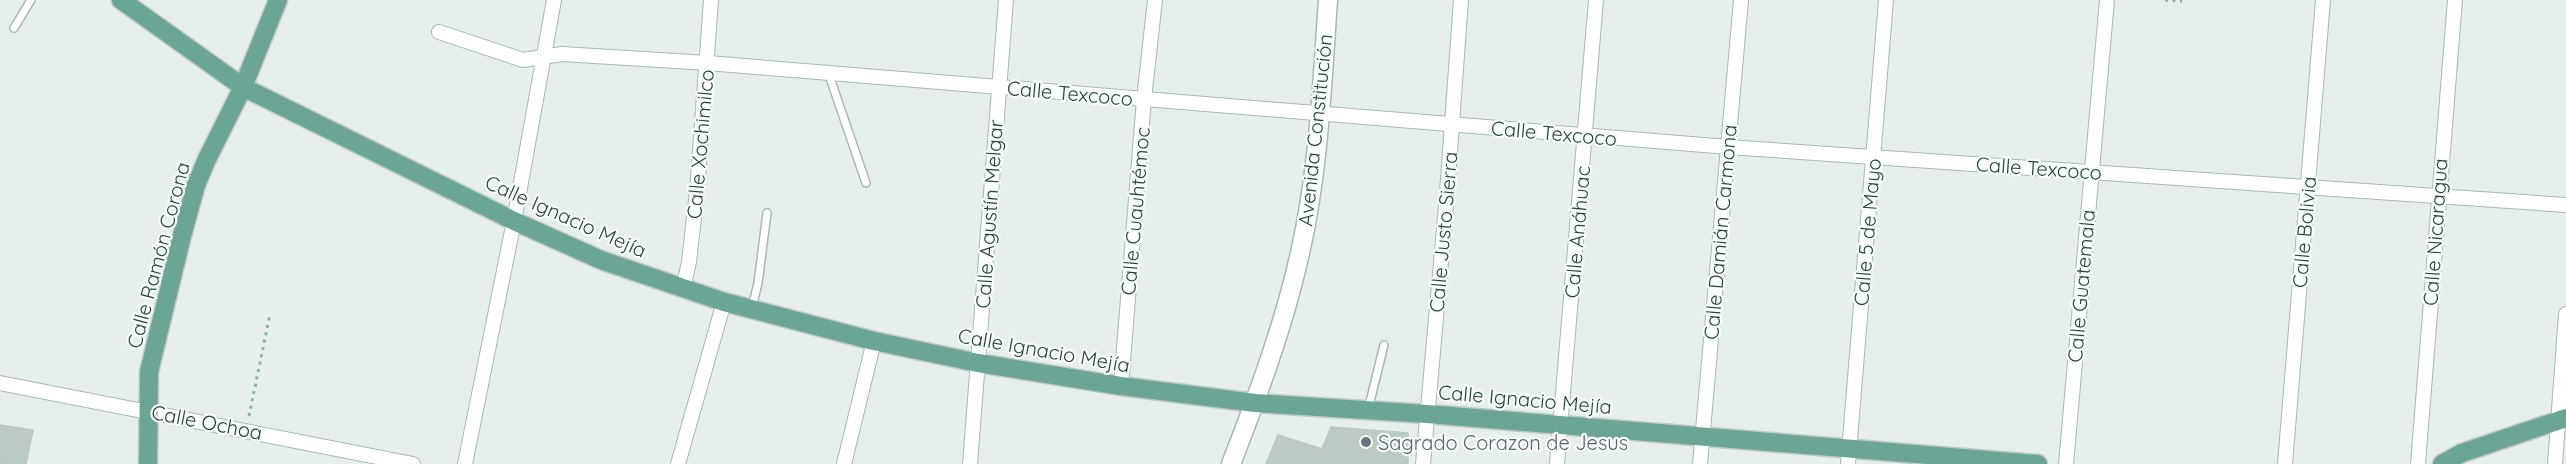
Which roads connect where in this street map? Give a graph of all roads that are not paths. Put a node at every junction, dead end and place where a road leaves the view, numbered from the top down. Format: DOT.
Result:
graph roads {
  1 [pos="32,0"];
  2 [pos="121,0"];
  3 [pos="278,0"];
  4 [pos="554,0"];
  5 [pos="711,0"];
  6 [pos="1006,0"];
  7 [pos="1155,0"];
  8 [pos="1328,0"];
  9 [pos="1461,0"];
  10 [pos="1596,0"];
  11 [pos="1742,0"];
  12 [pos="1886,0"];
  13 [pos="2107,0"];
  14 [pos="2323,0"];
  15 [pos="2455,0"];
  16 [pos="14,28"];
  17 [pos="439,32"];
  18 [pos="543,57"];
  19 [pos="708,63"];
  20 [pos="828,72"];
  21 [pos="243,87"];
  22 [pos="999,88"];
  23 [pos="1144,99"];
  24 [pos="1320,114"];
  25 [pos="1453,125"];
  26 [pos="1585,136"];
  27 [pos="1728,147"];
  28 [pos="1874,155"];
  29 [pos="2090,172"];
  30 [pos="866,183"];
  31 [pos="2308,187"];
  32 [pos="2438,196"];
  33 [pos="2566,205"];
  34 [pos="766,213"];
  35 [pos="514,221"];
  36 [pos="683,288"];
  37 [pos="724,302"];
  38 [pos="752,310"];
  39 [pos="2566,314"];
  40 [pos="874,341"];
  41 [pos="1384,345"];
  42 [pos="978,363"];
  43 [pos="0,383"];
  44 [pos="1121,386"];
  45 [pos="1255,403"];
  46 [pos="1368,410"];
  47 [pos="148,411"];
  48 [pos="1427,414"];
  49 [pos="2562,419"];
  50 [pos="1560,424"];
  51 [pos="1702,436"];
  52 [pos="1849,456"];
  53 [pos="148,464"];
  54 [pos="413,464"];
  55 [pos="465,464"];
  56 [pos="678,464"];
  57 [pos="844,464"];
  58 [pos="970,464"];
  59 [pos="1231,464"];
  60 [pos="1423,464"];
  61 [pos="1557,464"];
  62 [pos="1700,464"];
  63 [pos="2037,464"];
  64 [pos="2066,464"];
  65 [pos="2285,464"];
  66 [pos="2418,464"];
  67 [pos="2442,464"];
  68 [pos="2555,464"];
  1 -- 16 [label="lane"];
  2 -- 21 [label="main road, Calle Ignacio Mejía"];
  3 -- 21 [label="main road, Calle Ramón Corona"];
  4 -- 18 [label="street"];
  5 -- 19 [label="street, Calle Xochimilco"];
  6 -- 22 [label="street, Calle Agustín Melgar"];
  7 -- 23 [label="street, Calle Cuauhtémoc"];
  8 -- 24 [label="street, Avenida Constitución"];
  9 -- 25 [label="street, Calle Justo Sierra"];
  10 -- 26 [label="street, Calle Anáhuac"];
  11 -- 27 [label="street, Calle Damián Carmona"];
  12 -- 28 [label="street, Calle 5 de Mayo"];
  13 -- 29 [label="street, Calle Guatemala"];
  14 -- 31 [label="street, Calle Bolivia"];
  15 -- 32 [label="street, Calle Nicaragua"];
  17 -- 18 [label="street, Calle Texcoco"];
  18 -- 19 [label="street, Calle Texcoco"];
  18 -- 35 [label="street"];
  19 -- 20 [label="street, Calle Texcoco"];
  19 -- 36 [label="street, Calle Xochimilco"];
  20 -- 22 [label="street, Calle Texcoco"];
  20 -- 30 [label="lane"];
  21 -- 35 [label="main road, Calle Ignacio Mejía"];
  21 -- 47 [label="main road, Calle Ramón Corona"];
  22 -- 23 [label="street, Calle Texcoco"];
  22 -- 42 [label="street, Calle Agustín Melgar"];
  23 -- 24 [label="street, Calle Texcoco"];
  23 -- 44 [label="street, Calle Cuauhtémoc"];
  24 -- 25 [label="street, Calle Texcoco"];
  24 -- 45 [label="street, Avenida Constitución"];
  25 -- 26 [label="street, Calle Texcoco"];
  25 -- 48 [label="street, Calle Justo Sierra"];
  26 -- 27 [label="street, Calle Texcoco"];
  26 -- 50 [label="street, Calle Anáhuac"];
  27 -- 28 [label="street, Calle Texcoco"];
  27 -- 51 [label="street, Calle Damián Carmona"];
  28 -- 29 [label="street, Calle Texcoco"];
  28 -- 52 [label="street, Calle 5 de Mayo"];
  29 -- 31 [label="street, Calle Texcoco"];
  29 -- 64 [label="street, Calle Guatemala"];
  31 -- 32 [label="street, Calle Texcoco"];
  31 -- 65 [label="street, Calle Bolivia"];
  32 -- 33 [label="street, Calle Texcoco"];
  32 -- 66 [label="street, Calle Nicaragua"];
  34 -- 38 [label="lane"];
  35 -- 36 [label="main road, Calle Ignacio Mejía"];
  35 -- 55 [label="street"];
  36 -- 37 [label="main road, Calle Ignacio Mejía"];
  37 -- 38 [label="main road, Calle Ignacio Mejía"];
  37 -- 56 [label="street"];
  38 -- 40 [label="main road, Calle Ignacio Mejía"];
  39 -- 49 [label="street"];
  40 -- 42 [label="main road, Calle Ignacio Mejía"];
  40 -- 57 [label="street"];
  41 -- 46 [label="lane"];
  42 -- 44 [label="main road, Calle Ignacio Mejía"];
  42 -- 58 [label="street, Calle Agustín Melgar"];
  43 -- 47 [label="street, Calle Ochoa"];
  44 -- 45 [label="main road, Calle Ignacio Mejía"];
  45 -- 46 [label="main road, Calle Ignacio Mejía"];
  45 -- 59 [label="street, Avenida Constitución"];
  46 -- 48 [label="main road, Calle Ignacio Mejía"];
  47 -- 53 [label="main road, Calle Ramón Corona"];
  47 -- 54 [label="street, Calle Ochoa"];
  48 -- 50 [label="main road, Calle Ignacio Mejía"];
  48 -- 60 [label="street, Calle Justo Sierra"];
  49 -- 67 [label="main road"];
  49 -- 68 [label="street"];
  50 -- 51 [label="main road, Calle Ignacio Mejía"];
  50 -- 61 [label="street, Calle Anáhuac"];
  51 -- 52 [label="main road, Calle Ignacio Mejía"];
  51 -- 62 [label="street, Calle Damián Carmona"];
  52 -- 63 [label="main road, Calle Ignacio Mejía"];
}
